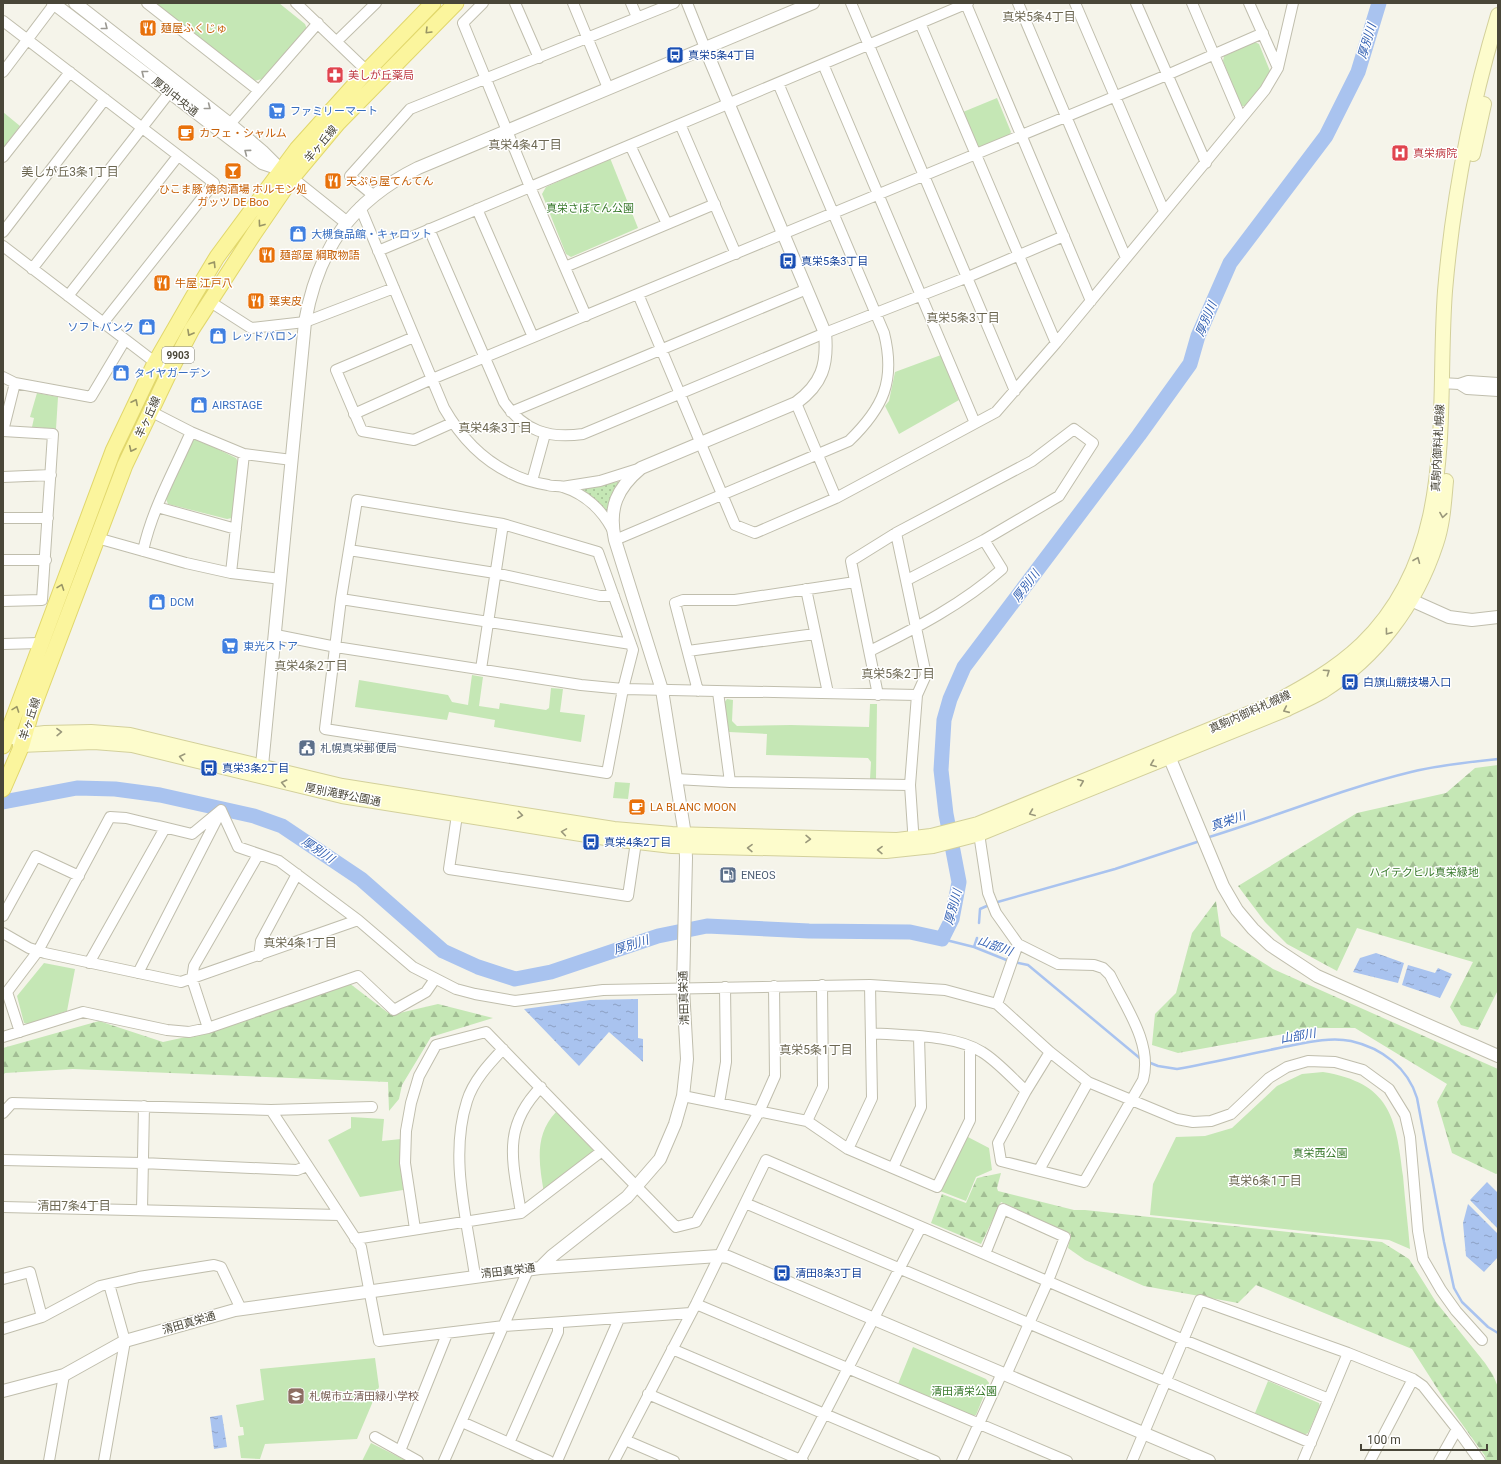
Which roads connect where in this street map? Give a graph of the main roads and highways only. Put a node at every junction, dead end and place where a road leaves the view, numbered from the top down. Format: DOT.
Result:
graph roads {
  1 [pos="433,3"];
  2 [pos="456,3"];
  3 [pos="1498,15"];
  4 [pos="1498,47"];
  5 [pos="286,174"];
  6 [pos="1450,384"];
  7 [pos="23,740"];
  8 [pos="4,742"];
  9 [pos="261,771"];
  10 [pos="3,789"];
  11 [pos="685,841"];
  1 -- 5 [label="main road, 羊ヶ丘線 / 9903"];
  2 -- 5 [label="main road, 羊ヶ丘線 / 9903, one-way"];
  3 -- 6 [label="main road, 真駒内御料札幌線"];
  4 -- 6 [label="main road, 真駒内御料札幌線"];
  5 -- 7 [label="main road, 羊ヶ丘線 / 9903, one-way"];
  8 -- 5 [label="main road, 羊ヶ丘線 / 9903, one-way"];
  6 -- 11 [label="main road, 真駒内御料札幌線"];
  7 -- 8 [label="main road, 厚別滝野公園通"];
  7 -- 9 [label="main road, 厚別滝野公園通"];
  7 -- 10 [label="main road, 羊ヶ丘線 / 9903"];
  9 -- 11 [label="main road, 厚別滝野公園通, one-way"];
  11 -- 9 [label="main road, 厚別滝野公園通, one-way"];
}
